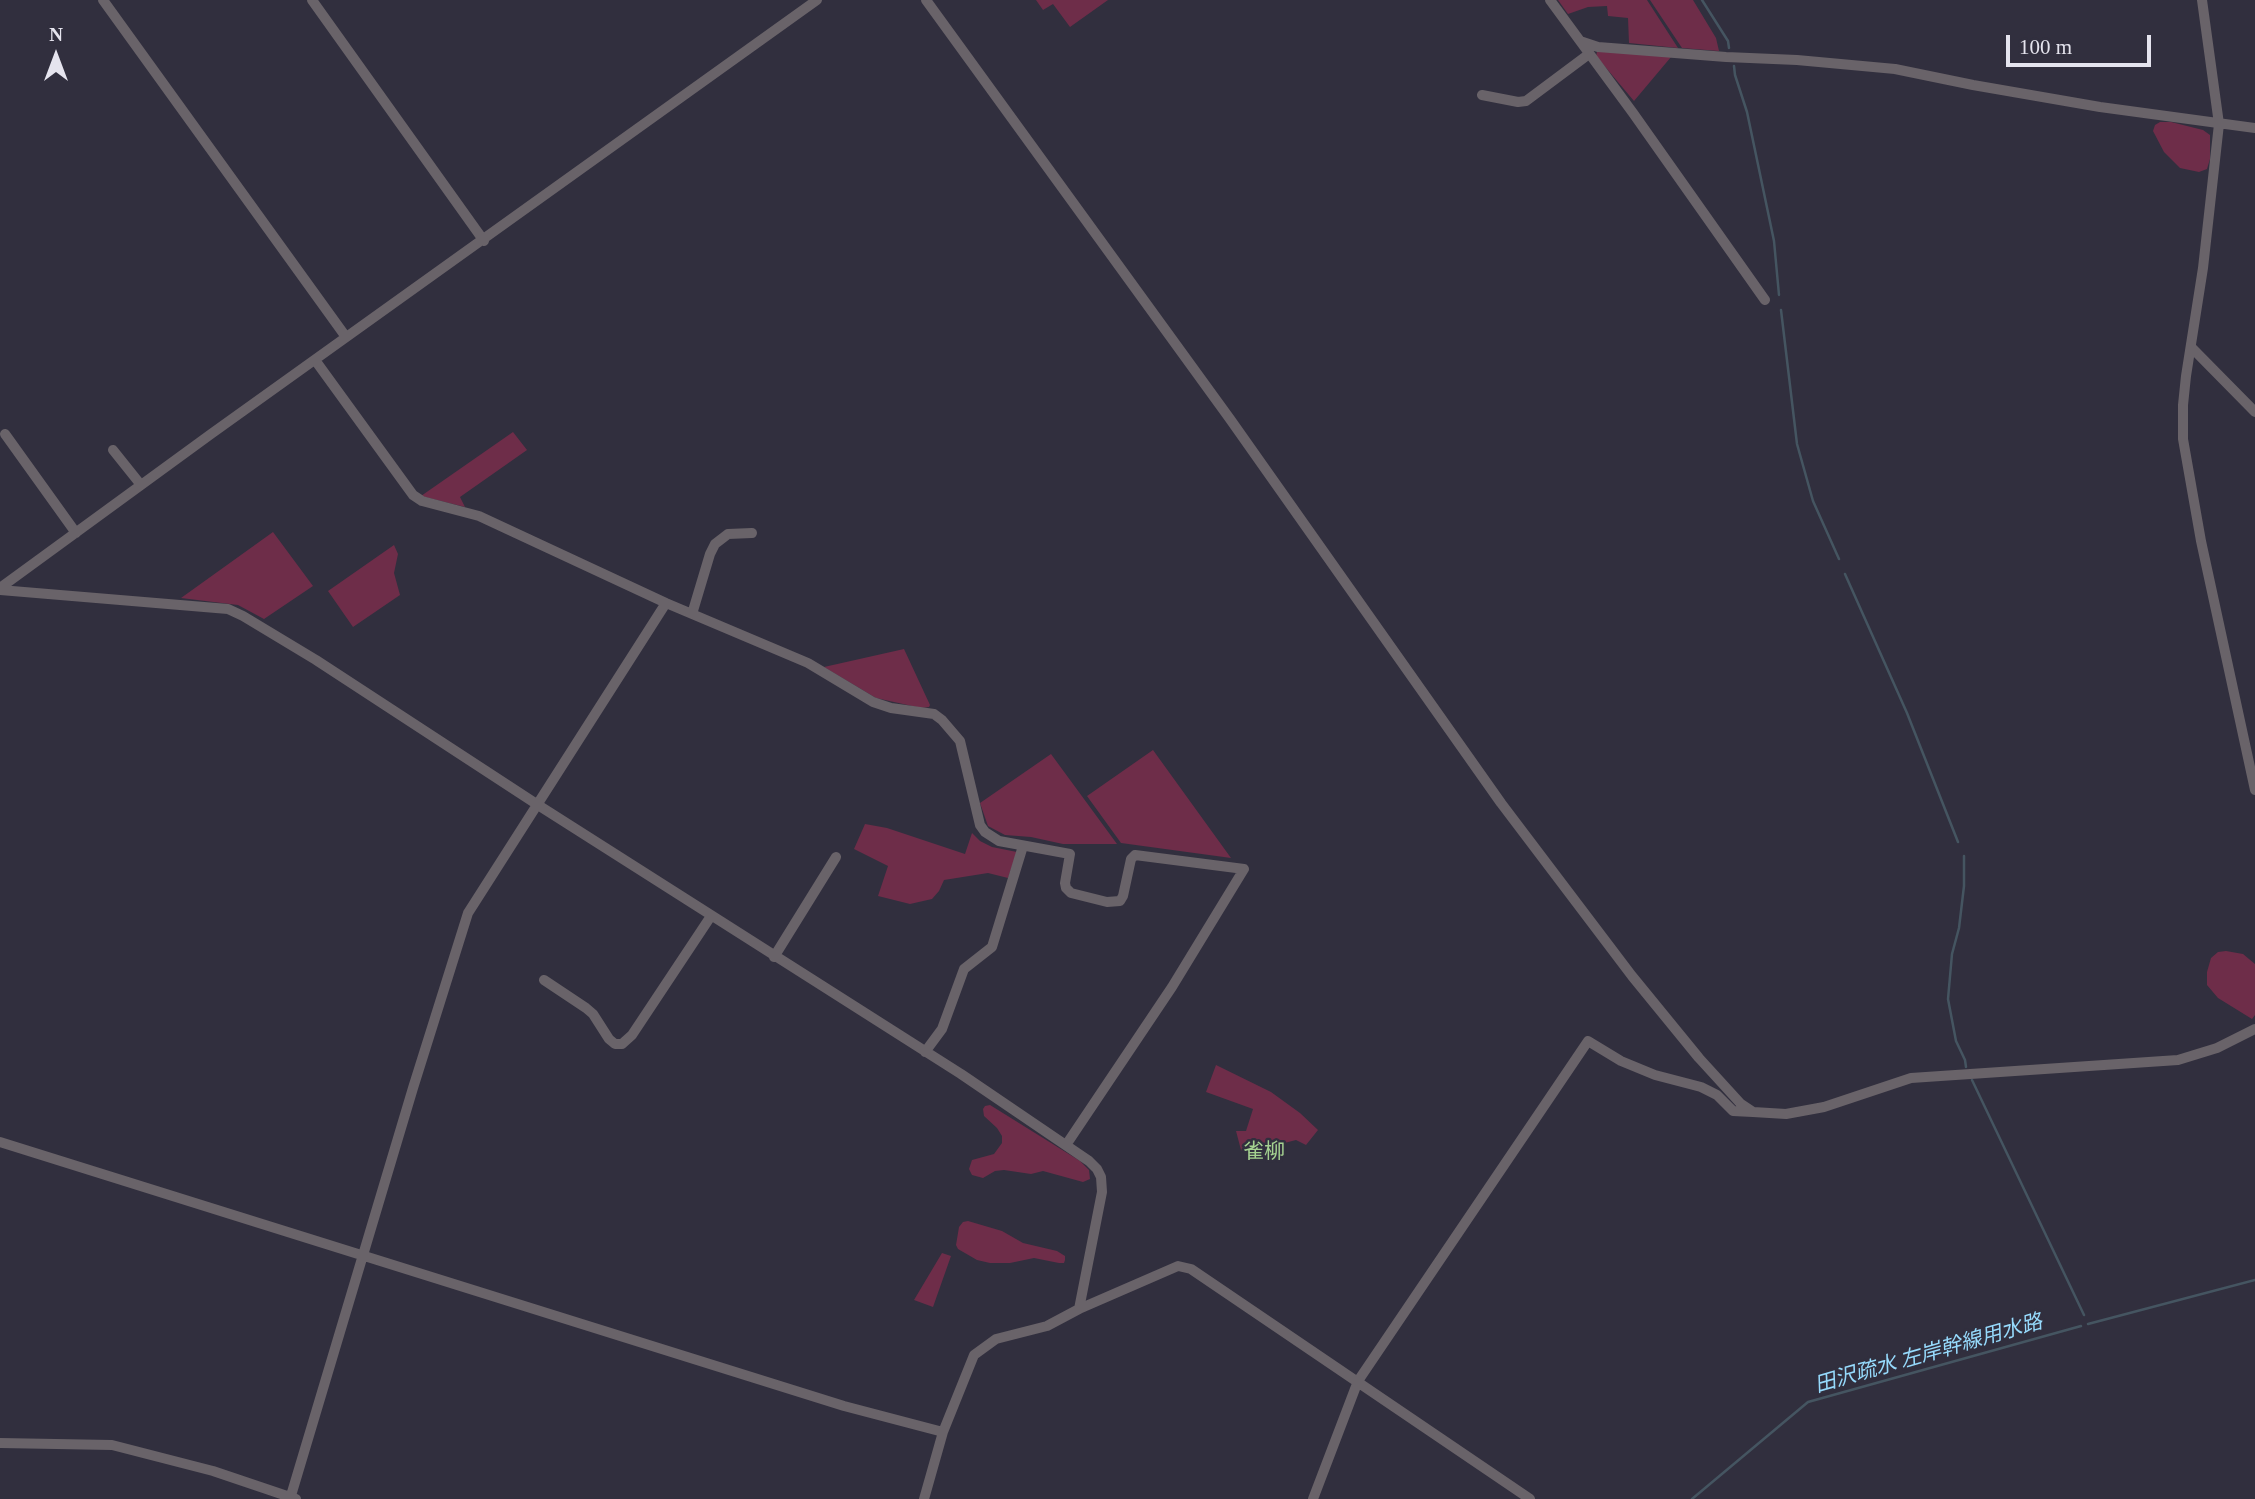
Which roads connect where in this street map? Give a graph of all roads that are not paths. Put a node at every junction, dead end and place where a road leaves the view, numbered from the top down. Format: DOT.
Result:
graph roads {
  1 [pos="103,0"];
  2 [pos="312,0"];
  3 [pos="817,0"];
  4 [pos="926,0"];
  5 [pos="1550,0"];
  6 [pos="2202,0"];
  7 [pos="1580,41"];
  8 [pos="1589,54"];
  9 [pos="1482,95"];
  10 [pos="2219,124"];
  11 [pos="2255,128"];
  12 [pos="484,241"];
  13 [pos="1765,300"];
  14 [pos="346,338"];
  15 [pos="2192,348"];
  16 [pos="315,360"];
  17 [pos="2255,412"];
  18 [pos="5,434"];
  19 [pos="113,450"];
  20 [pos="141,485"];
  21 [pos="76,533"];
  22 [pos="752,533"];
  23 [pos="0,589"];
  24 [pos="666,603"];
  25 [pos="692,614"];
  26 [pos="2255,785"];
  27 [pos="538,805"];
  28 [pos="1023,846"];
  29 [pos="836,857"];
  30 [pos="711,916"];
  31 [pos="775,957"];
  32 [pos="544,980"];
  33 [pos="2255,1029"];
  34 [pos="925,1052"];
  35 [pos="1753,1112"];
  36 [pos="0,1142"];
  37 [pos="1066,1145"];
  38 [pos="364,1255"];
  39 [pos="1079,1309"];
  40 [pos="1357,1381"];
  41 [pos="943,1432"];
  42 [pos="0,1443"];
  43 [pos="292,1498"];
  44 [pos="924,1499"];
  45 [pos="1313,1499"];
  46 [pos="1530,1499"];
  1 -- 14 [label="street"];
  2 -- 12 [label="street"];
  3 -- 12 [label="street"];
  4 -- 35 [label="street"];
  5 -- 7 [label="street"];
  6 -- 10 [label="street"];
  7 -- 8 [label="street"];
  7 -- 10 [label="street"];
  8 -- 9 [label="street"];
  8 -- 13 [label="street"];
  10 -- 11 [label="street"];
  10 -- 15 [label="street"];
  12 -- 14 [label="street"];
  14 -- 16 [label="street"];
  15 -- 17 [label="street"];
  15 -- 26 [label="street"];
  16 -- 20 [label="street"];
  16 -- 24 [label="street"];
  18 -- 21 [label="street"];
  19 -- 20 [label="street"];
  20 -- 21 [label="street"];
  21 -- 23 [label="street"];
  22 -- 25 [label="street"];
  23 -- 27 [label="street"];
  24 -- 25 [label="street"];
  24 -- 27 [label="street"];
  25 -- 28 [label="street"];
  27 -- 30 [label="street"];
  27 -- 38 [label="street"];
  28 -- 34 [label="street"];
  28 -- 37 [label="street"];
  29 -- 31 [label="street"];
  30 -- 31 [label="street"];
  30 -- 32 [label="street"];
  31 -- 34 [label="street"];
  33 -- 35 [label="street"];
  34 -- 37 [label="street"];
  35 -- 40 [label="street"];
  36 -- 38 [label="street"];
  37 -- 39 [label="street"];
  38 -- 41 [label="street"];
  38 -- 43 [label="street"];
  39 -- 40 [label="street"];
  39 -- 41 [label="street"];
  40 -- 45 [label="street"];
  40 -- 46 [label="street"];
  41 -- 44 [label="street"];
  42 -- 43 [label="street"];
}
